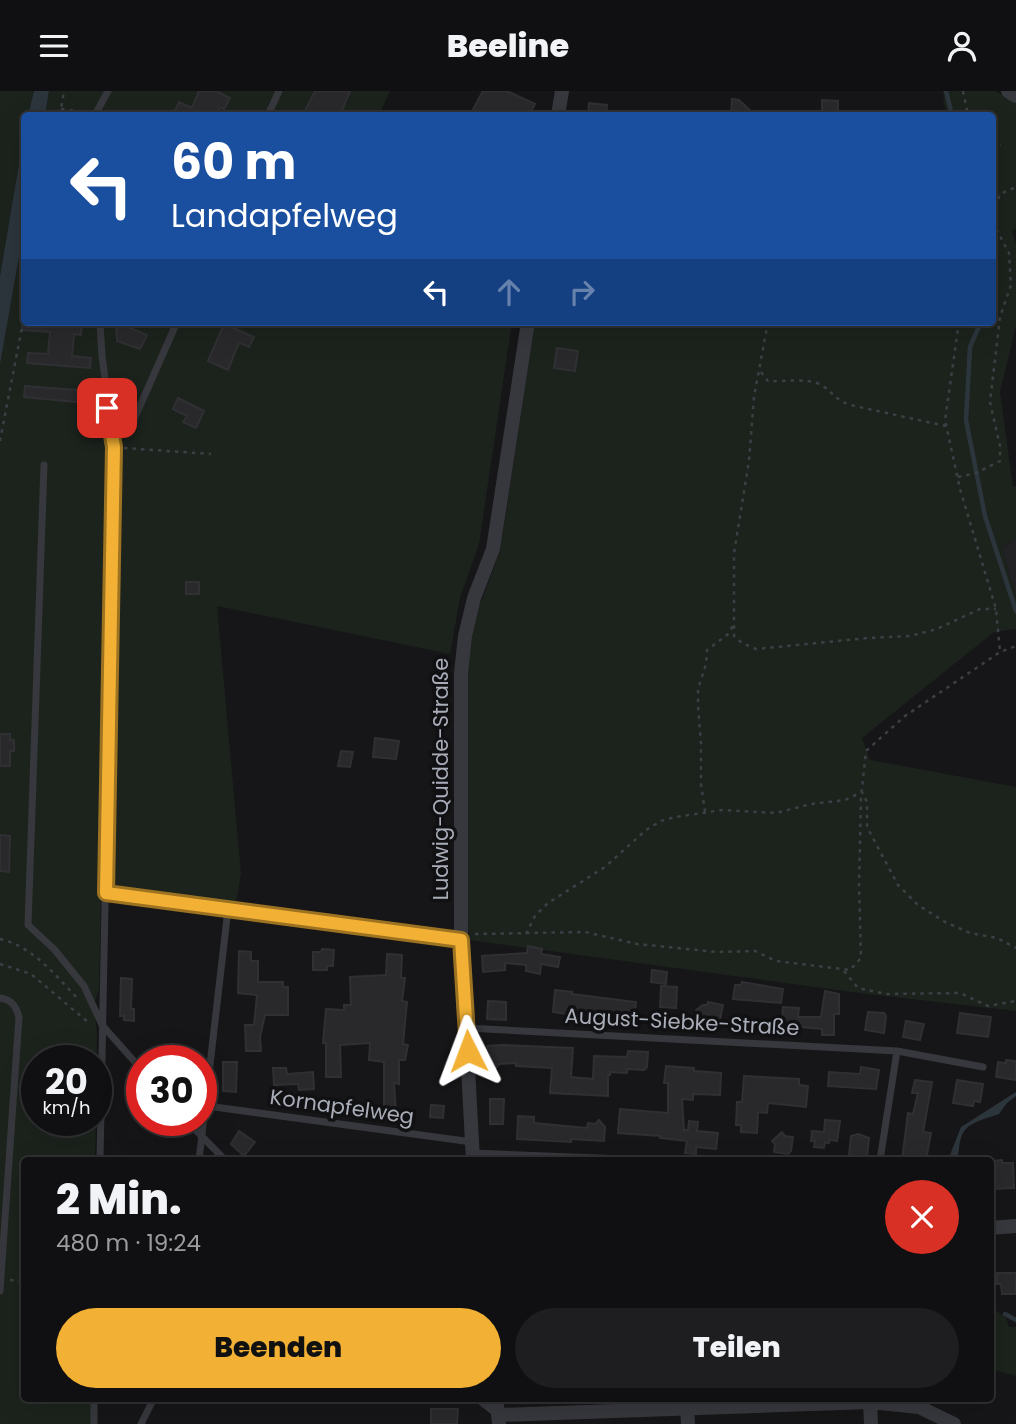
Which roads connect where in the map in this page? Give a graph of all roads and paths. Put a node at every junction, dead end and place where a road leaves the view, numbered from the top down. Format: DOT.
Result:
graph roads {
  1 [pos="64,91"];
  2 [pos="108,91"];
  3 [pos="279,91"];
  4 [pos="562,91"];
  5 [pos="963,91"];
  6 [pos="1008,91"];
  7 [pos="1016,96"];
  8 [pos="61,109"];
  9 [pos="60,112"];
  10 [pos="78,112"];
  11 [pos="97,112"];
  12 [pos="269,112"];
  13 [pos="558,112"];
  14 [pos="967,112"];
  15 [pos="1001,145"];
  16 [pos="996,146"];
  17 [pos="1016,187"];
  18 [pos="996,192"];
  19 [pos="1000,194"];
  20 [pos="996,204"];
  21 [pos="996,229"];
  22 [pos="22,326"];
  23 [pos="100,326"];
  24 [pos="175,326"];
  25 [pos="527,326"];
  26 [pos="767,326"];
  27 [pos="958,326"];
  28 [pos="760,369"];
  29 [pos="946,426"];
  30 [pos="110,434"];
  31 [pos="0,441"];
  32 [pos="114,447"];
  33 [pos="211,454"];
  34 [pos="44,465"];
  35 [pos="958,477"];
  36 [pos="996,609"];
  37 [pos="733,626"];
  38 [pos="1016,646"];
  39 [pos="1000,652"];
  40 [pos="862,792"];
  41 [pos="705,813"];
  42 [pos="106,893"];
  43 [pos="228,909"];
  44 [pos="526,934"];
  45 [pos="461,937"];
  46 [pos="0,939"];
  47 [pos="1016,948"];
  48 [pos="0,964"];
  49 [pos="844,971"];
  50 [pos="0,998"];
  51 [pos="1016,1001"];
  52 [pos="83,1005"];
  53 [pos="102,1025"];
  54 [pos="467,1028"];
  55 [pos="214,1045"];
  56 [pos="897,1051"];
  57 [pos="126,1052"];
  58 [pos="983,1067"];
  59 [pos="217,1109"];
  60 [pos="202,1138"];
  61 [pos="472,1152"];
  62 [pos="100,1157"];
  63 [pos="200,1157"];
  64 [pos="222,1157"];
  65 [pos="581,1157"];
  66 [pos="880,1157"];
  67 [pos="1016,1226"];
  68 [pos="994,1228"];
  69 [pos="0,1291"];
  70 [pos="94,1402"];
  71 [pos="152,1402"];
  72 [pos="480,1402"];
  73 [pos="735,1402"];
  74 [pos="870,1402"];
  75 [pos="687,1408"];
  76 [pos="498,1419"];
  77 [pos="94,1424"];
  78 [pos="141,1424"];
  79 [pos="688,1424"];
  80 [pos="871,1424"];
  81 [pos="954,1424"];
  1 -- 8 [label="path"];
  2 -- 11 [label="lane"];
  3 -- 12 [label="lane"];
  4 -- 13 [label="street"];
  5 -- 14 [label="path"];
  6 -- 7 [label="street"];
  8 -- 9 [label="path"];
  8 -- 10 [label="path"];
  15 -- 16 [label="path"];
  17 -- 19 [label="path"];
  18 -- 19 [label="path"];
  19 -- 20 [label="path"];
  21 -- 35 [label="path"];
  22 -- 31 [label="path"];
  23 -- 30 [label="lane"];
  24 -- 30 [label="lane"];
  25 -- 45 [label="street, Ludwig-Quidde-Straße"];
  26 -- 28 [label="path"];
  27 -- 29 [label="path"];
  28 -- 29 [label="path"];
  28 -- 37 [label="path"];
  29 -- 35 [label="path"];
  30 -- 32 [label="lane"];
  32 -- 33 [label="path"];
  32 -- 42 [label="lane"];
  34 -- 53 [label="lane"];
  35 -- 36 [label="path"];
  36 -- 37 [label="path"];
  36 -- 39 [label="path"];
  37 -- 41 [label="path"];
  38 -- 39 [label="path"];
  39 -- 40 [label="path"];
  40 -- 41 [label="path"];
  40 -- 47 [label="path"];
  40 -- 49 [label="path"];
  41 -- 44 [label="path"];
  42 -- 43 [label="lane"];
  42 -- 53 [label="lane"];
  43 -- 45 [label="lane"];
  43 -- 55 [label="lane"];
  44 -- 45 [label="path"];
  44 -- 49 [label="path"];
  45 -- 54 [label="street, Ludwig-Quidde-Straße"];
  46 -- 52 [label="path"];
  48 -- 53 [label="path"];
  49 -- 51 [label="path"];
  50 -- 69 [label="lane"];
  53 -- 57 [label="lane"];
  53 -- 62 [label="lane"];
  54 -- 56 [label="lane, August-Siebke-Straße"];
  54 -- 61 [label="street, Ludwig-Quidde-Straße"];
  56 -- 58 [label="lane, August-Siebke-Straße"];
  56 -- 66 [label="lane"];
  59 -- 61 [label="lane, Kornapfelweg"];
  60 -- 63 [label="lane"];
  60 -- 64 [label="lane"];
  61 -- 65 [label="lane"];
  67 -- 68 [label="street"];
  70 -- 77 [label="lane"];
  71 -- 78 [label="lane"];
  72 -- 76 [label="lane"];
  73 -- 74 [label="street"];
  73 -- 75 [label="street"];
  74 -- 80 [label="street"];
  74 -- 81 [label="street"];
  75 -- 76 [label="street"];
  75 -- 79 [label="street"];
}
